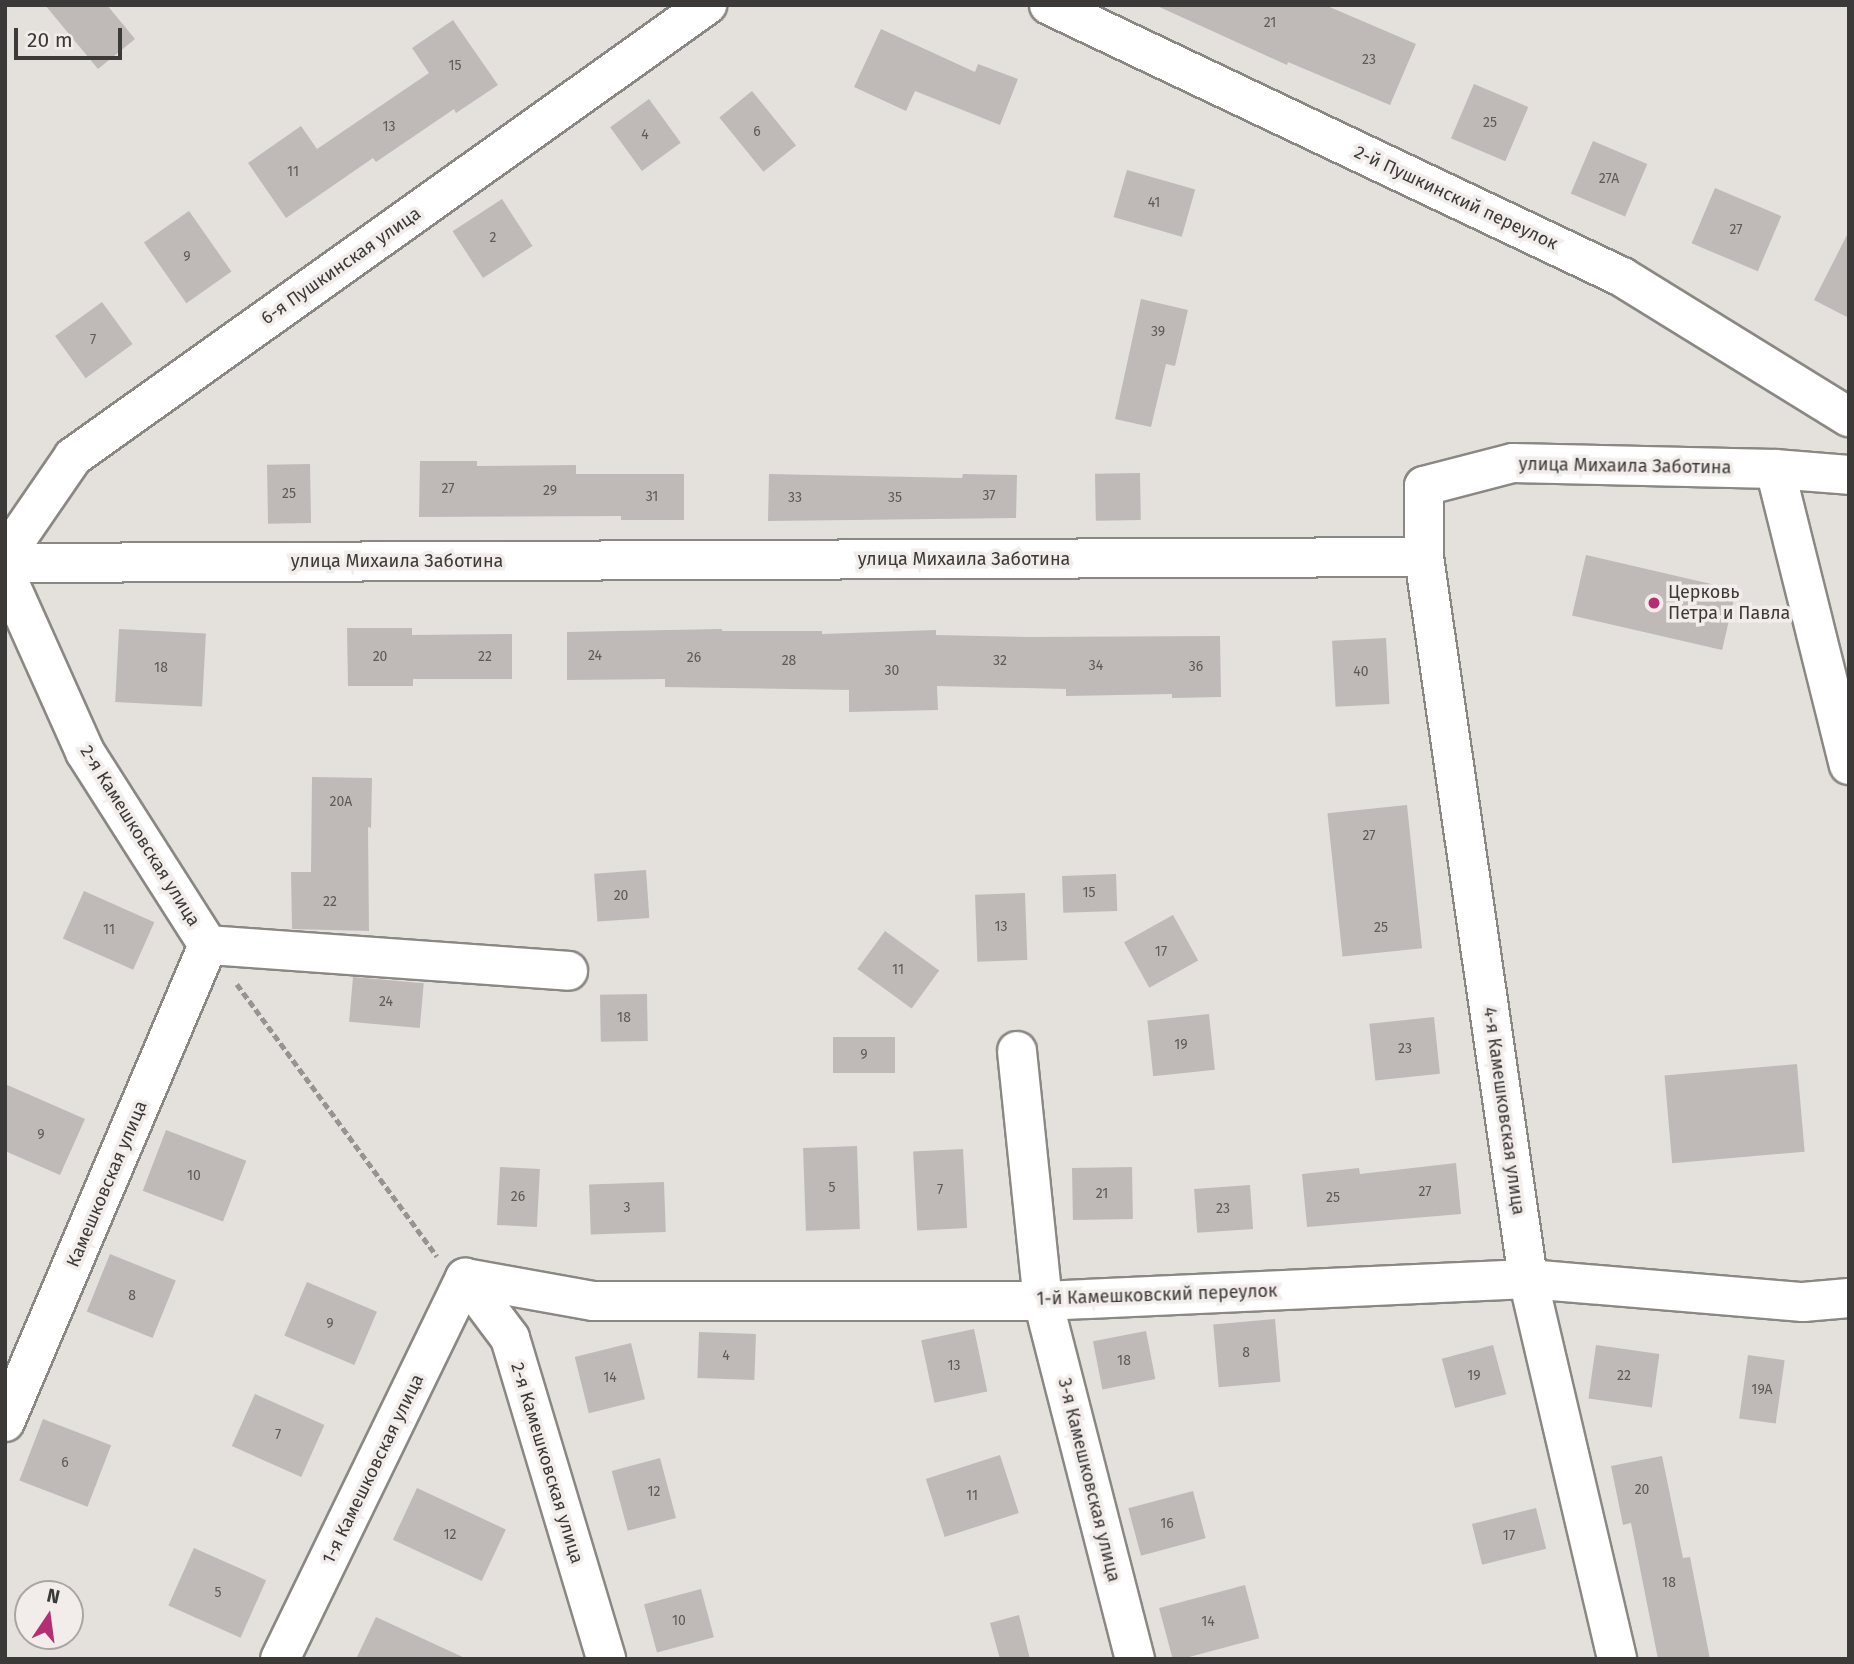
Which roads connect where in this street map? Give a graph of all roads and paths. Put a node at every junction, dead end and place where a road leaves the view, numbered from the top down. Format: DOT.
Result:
graph roads {
  1 [pos="707,5"];
  2 [pos="1049,5"];
  3 [pos="1849,417"];
  4 [pos="1775,469"];
  5 [pos="1849,475"];
  6 [pos="5,556"];
  7 [pos="1424,557"];
  8 [pos="5,563"];
  9 [pos="5,573"];
  10 [pos="1849,765"];
  11 [pos="208,945"];
  12 [pos="568,971"];
  13 [pos="1017,1051"];
  14 [pos="465,1278"];
  15 [pos="1528,1279"];
  16 [pos="1849,1298"];
  17 [pos="1043,1301"];
  18 [pos="5,1422"];
  19 [pos="280,1659"];
  20 [pos="606,1659"];
  21 [pos="1135,1659"];
  22 [pos="1617,1659"];
  1 -- 6 [label="street, 6-я Пушкинская улица"];
  2 -- 3 [label="street, 2-й Пушкинский переулок"];
  4 -- 5 [label="street, улица Михаила Заботина"];
  4 -- 7 [label="street, улица Михаила Заботина"];
  4 -- 10 [label="street"];
  7 -- 8 [label="street, улица Михаила Заботина"];
  7 -- 15 [label="street, 4-я Камешковская улица"];
  9 -- 11 [label="street, 2-я Камешковская улица"];
  11 -- 12 [label="street"];
  11 -- 14 [label="path"];
  11 -- 18 [label="street, Камешковская улица"];
  13 -- 17 [label="street, 3-я Камешковская улица"];
  14 -- 17 [label="street, 1-й Камешковский переулок"];
  14 -- 19 [label="street, 1-я Камешковская улица"];
  14 -- 20 [label="street, 2-я Камешковская улица"];
  15 -- 16 [label="street, 1-й Камешковский переулок"];
  15 -- 17 [label="street, 1-й Камешковский переулок"];
  15 -- 22 [label="street, 4-я Камешковская улица"];
  17 -- 21 [label="street, 3-я Камешковская улица"];
}
